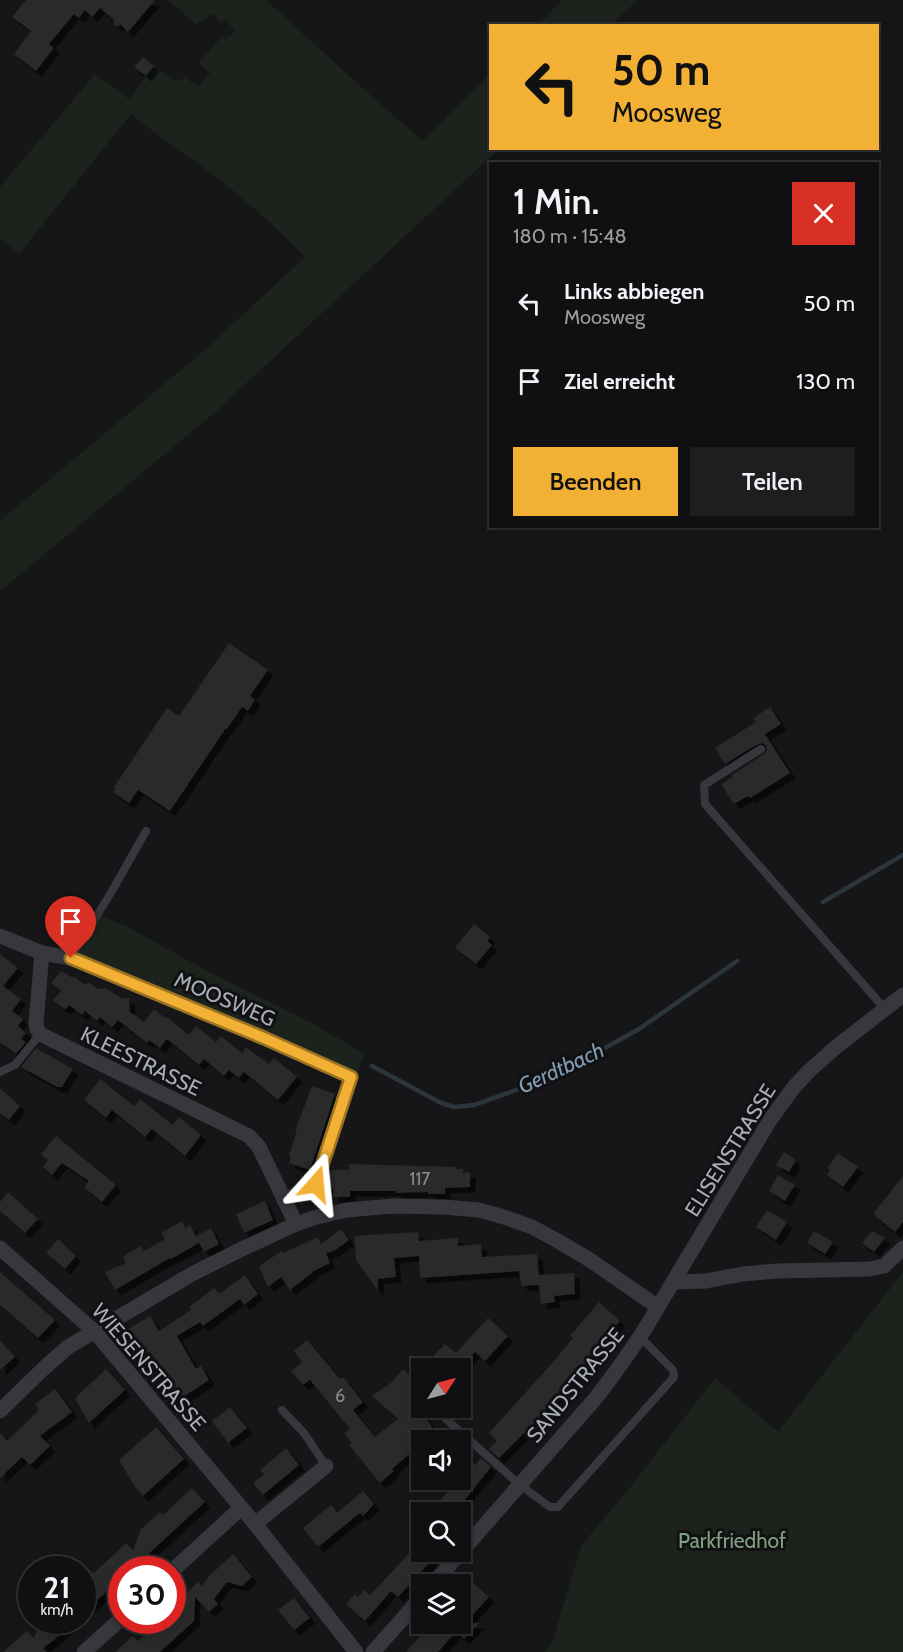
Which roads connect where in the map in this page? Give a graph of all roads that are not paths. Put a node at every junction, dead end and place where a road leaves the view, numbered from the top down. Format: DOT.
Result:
graph roads {
  1 [pos="761,749"];
  2 [pos="146,831"];
  3 [pos="0,936"];
  4 [pos="42,953"];
  5 [pos="71,958"];
  6 [pos="903,995"];
  7 [pos="885,1009"];
  8 [pos="40,1035"];
  9 [pos="0,1072"];
  10 [pos="284,1200"];
  11 [pos="296,1224"];
  12 [pos="0,1248"];
  13 [pos="903,1248"];
  14 [pos="673,1282"];
  15 [pos="658,1307"];
  16 [pos="95,1332"];
  17 [pos="641,1338"];
  18 [pos="282,1410"];
  19 [pos="0,1411"];
  20 [pos="445,1418"];
  21 [pos="326,1466"];
  22 [pos="520,1485"];
  23 [pos="241,1508"];
  24 [pos="255,1524"];
  25 [pos="186,1558"];
  26 [pos="442,1574"];
  27 [pos="411,1609"];
  28 [pos="108,1631"];
  29 [pos="84,1652"];
  30 [pos="356,1652"];
  31 [pos="373,1652"];
  1 -- 7 [label="lane"];
  2 -- 5 [label="lane"];
  3 -- 4 [label="street"];
  4 -- 5 [label="street, MOOSWEG"];
  4 -- 8 [label="street"];
  5 -- 10 [label="street, MOOSWEG"];
  6 -- 7 [label="street, ELISENSTRASSE"];
  7 -- 14 [label="street, ELISENSTRASSE"];
  8 -- 9 [label="lane"];
  8 -- 10 [label="street, KLEESTRASSE"];
  10 -- 11 [label="street, KLEESTRASSE"];
  11 -- 15 [label="street"];
  11 -- 16 [label="street"];
  12 -- 16 [label="street, WIESENSTRASSE"];
  13 -- 14 [label="street"];
  14 -- 15 [label="street, ELISENSTRASSE"];
  15 -- 17 [label="street, SANDSTRASSE"];
  16 -- 19 [label="street"];
  16 -- 23 [label="street, WIESENSTRASSE"];
  17 -- 22 [label="street, SANDSTRASSE"];
  17 -- 22 [label="lane"];
  18 -- 21 [label="lane"];
  20 -- 22 [label="lane"];
  21 -- 24 [label="street"];
  22 -- 26 [label="street, SANDSTRASSE"];
  23 -- 24 [label="street, WIESENSTRASSE"];
  23 -- 25 [label="street"];
  24 -- 30 [label="street, WIESENSTRASSE"];
  27 -- 31 [label="street"];
  28 -- 29 [label="street"];
}
